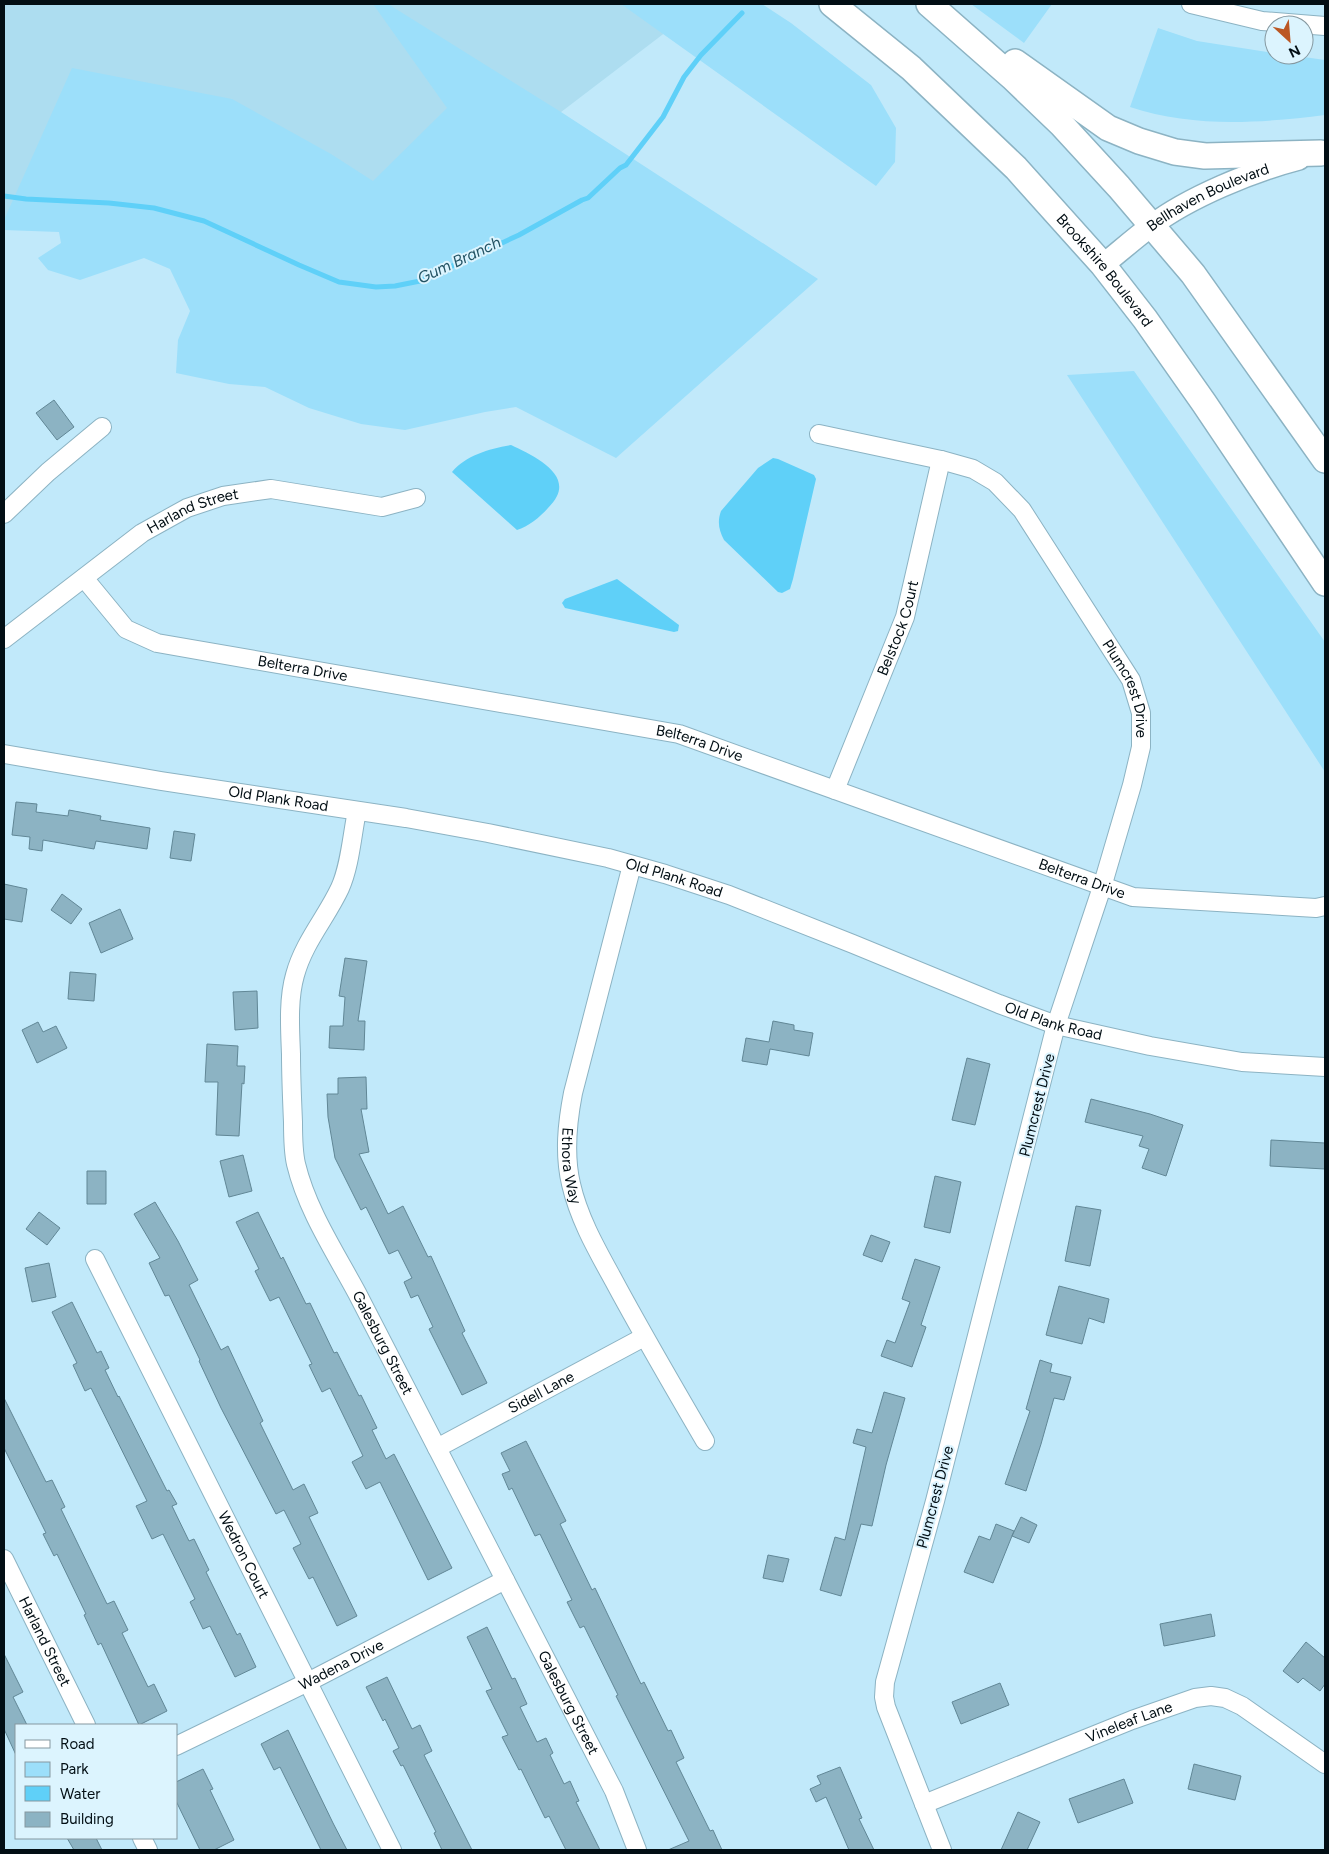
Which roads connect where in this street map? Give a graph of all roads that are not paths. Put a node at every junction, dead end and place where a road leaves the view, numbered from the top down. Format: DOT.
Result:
graph roads {
  1 [pos="832,4"];
  2 [pos="931,4"];
  3 [pos="1191,4"];
  4 [pos="1325,26"];
  5 [pos="1323,153"];
  6 [pos="1152,225"];
  7 [pos="1103,265"];
  8 [pos="102,427"];
  9 [pos="819,434"];
  10 [pos="941,460"];
  11 [pos="1325,460"];
  12 [pos="416,498"];
  13 [pos="4,514"];
  14 [pos="84,578"];
  15 [pos="1325,582"];
  16 [pos="4,639"];
  17 [pos="4,754"];
  18 [pos="835,790"];
  19 [pos="357,810"];
  20 [pos="632,865"];
  21 [pos="1102,888"];
  22 [pos="1325,906"];
  23 [pos="1056,1025"];
  24 [pos="1325,1067"];
  25 [pos="95,1259"];
  26 [pos="644,1337"];
  27 [pos="705,1440"];
  28 [pos="437,1448"];
  29 [pos="4,1559"];
  30 [pos="505,1580"];
  31 [pos="308,1682"];
  32 [pos="86,1724"];
  33 [pos="178,1745"];
  34 [pos="1325,1764"];
  35 [pos="924,1804"];
  36 [pos="392,1850"];
  37 [pos="637,1850"];
  38 [pos="942,1850"];
  1 -- 7 [label="highway, Brookshire Boulevard"];
  2 -- 5 [label="highway"];
  2 -- 6 [label="highway"];
  3 -- 4 [label="street"];
  5 -- 6 [label="main road, Bellhaven Boulevard"];
  6 -- 7 [label="main road, Bellhaven Boulevard"];
  6 -- 11 [label="highway"];
  7 -- 15 [label="highway, Brookshire Boulevard"];
  8 -- 13 [label="street"];
  9 -- 10 [label="street, Plumcrest Drive"];
  10 -- 18 [label="street, Belstock Court"];
  10 -- 21 [label="street, Plumcrest Drive"];
  12 -- 14 [label="street, Harland Street"];
  14 -- 16 [label="street, Harland Street"];
  14 -- 18 [label="street, Belterra Drive"];
  17 -- 19 [label="street, Old Plank Road"];
  18 -- 21 [label="street, Belterra Drive"];
  19 -- 20 [label="street, Old Plank Road"];
  19 -- 28 [label="street, Galesburg Street"];
  20 -- 23 [label="street, Old Plank Road"];
  20 -- 26 [label="street, Ethora Way"];
  21 -- 22 [label="street, Belterra Drive"];
  21 -- 23 [label="street, Plumcrest Drive"];
  23 -- 24 [label="street, Old Plank Road"];
  23 -- 35 [label="street, Plumcrest Drive"];
  25 -- 31 [label="street, Wedron Court"];
  26 -- 27 [label="street, Ethora Way"];
  26 -- 28 [label="street, Sidell Lane"];
  28 -- 30 [label="street, Galesburg Street"];
  29 -- 32 [label="street, Harland Street"];
  30 -- 31 [label="street, Wadena Drive"];
  30 -- 37 [label="street, Galesburg Street"];
  31 -- 33 [label="street, Wadena Drive"];
  31 -- 36 [label="street, Wedron Court"];
  34 -- 35 [label="street, Vineleaf Lane"];
  35 -- 38 [label="street, Plumcrest Drive"];
}
